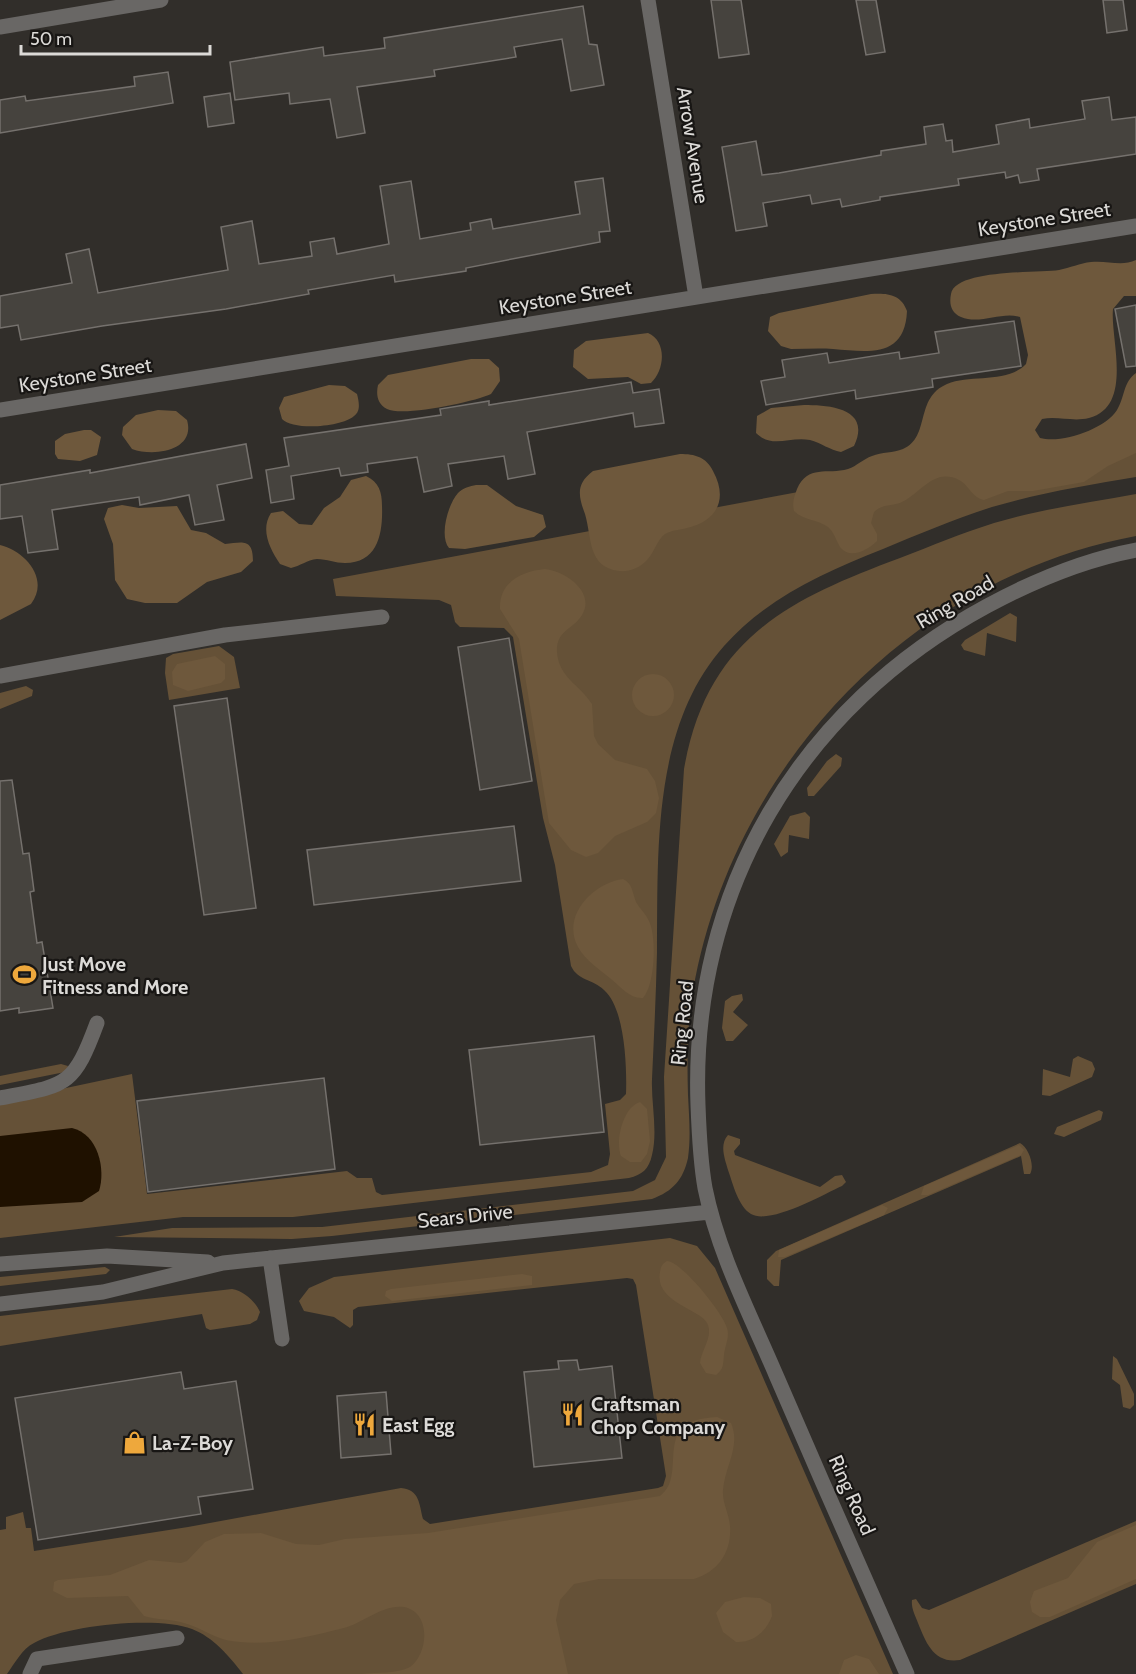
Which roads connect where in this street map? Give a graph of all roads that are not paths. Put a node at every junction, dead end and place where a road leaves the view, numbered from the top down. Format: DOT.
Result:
graph roads {
  1 [pos="161,0"];
  2 [pos="648,0"];
  3 [pos="0,27"];
  4 [pos="1136,226"];
  5 [pos="696,297"];
  6 [pos="0,410"];
  7 [pos="1136,550"];
  8 [pos="382,617"];
  9 [pos="0,676"];
  10 [pos="98,1023"];
  11 [pos="0,1098"];
  12 [pos="711,1212"];
  13 [pos="270,1258"];
  14 [pos="223,1263"];
  15 [pos="0,1264"];
  16 [pos="0,1304"];
  17 [pos="282,1340"];
  18 [pos="177,1638"];
  19 [pos="30,1674"];
  20 [pos="906,1674"];
  1 -- 3 [label="street"];
  2 -- 5 [label="street, Arrow Avenue"];
  4 -- 5 [label="street, Keystone Street"];
  5 -- 6 [label="street, Keystone Street"];
  7 -- 12 [label="street, Ring Road"];
  8 -- 9 [label="street"];
  10 -- 11 [label="street"];
  12 -- 13 [label="street, Sears Drive"];
  12 -- 20 [label="street, Ring Road"];
  13 -- 14 [label="street, Sears Drive"];
  13 -- 17 [label="street"];
  14 -- 15 [label="street, Sears Drive"];
  14 -- 16 [label="street, Sears Drive"];
  18 -- 19 [label="street"];
}
